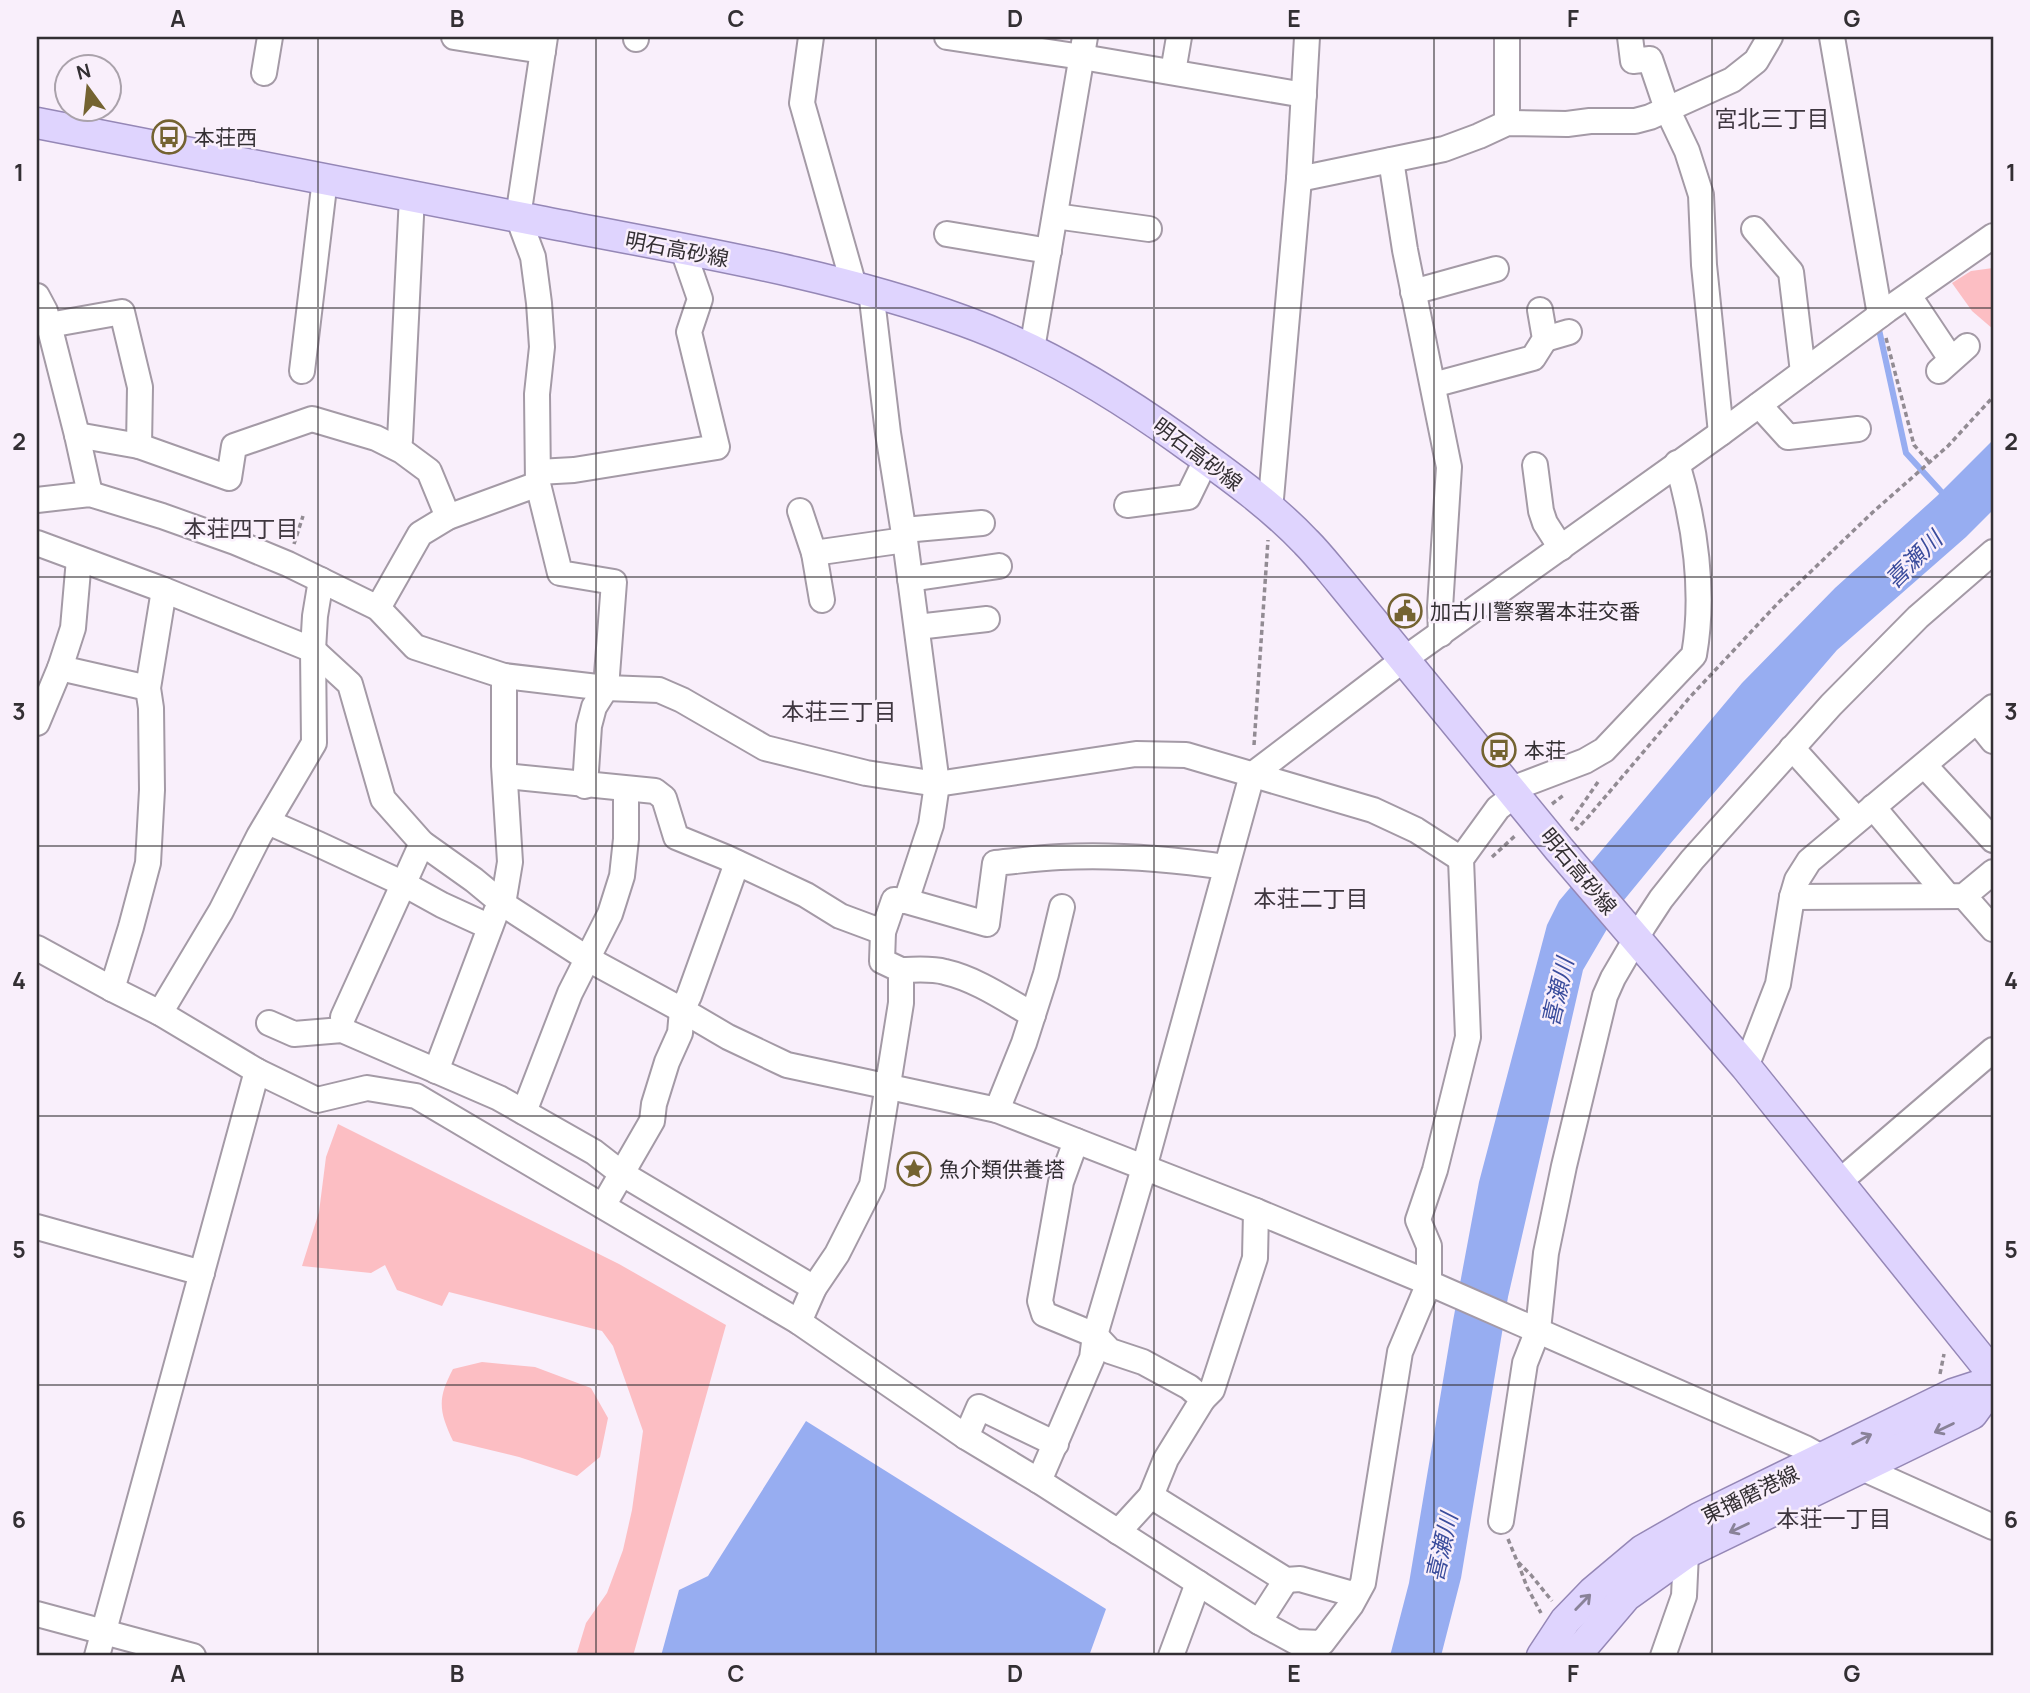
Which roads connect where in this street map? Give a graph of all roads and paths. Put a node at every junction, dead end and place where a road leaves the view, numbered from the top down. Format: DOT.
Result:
graph roads {
  1 [pos="270,37"];
  2 [pos="454,37"];
  3 [pos="811,37"];
  4 [pos="947,37"];
  5 [pos="1179,37"];
  6 [pos="1307,37"];
  7 [pos="1507,37"];
  8 [pos="1630,37"];
  9 [pos="1770,37"];
  10 [pos="1832,37"];
  11 [pos="544,44"];
  12 [pos="1083,47"];
  13 [pos="1173,72"];
  14 [pos="264,73"];
  15 [pos="1304,95"];
  16 [pos="1667,109"];
  17 [pos="37,122"];
  18 [pos="1507,122"];
  19 [pos="1391,160"];
  20 [pos="1299,178"];
  21 [pos="326,179"];
  22 [pos="412,196"];
  23 [pos="1055,216"];
  24 [pos="518,217"];
  25 [pos="1149,229"];
  26 [pos="1754,229"];
  27 [pos="947,234"];
  28 [pos="1993,236"];
  29 [pos="683,250"];
  30 [pos="1049,251"];
  31 [pos="1496,269"];
  32 [pos="862,289"];
  33 [pos="1413,292"];
  34 [pos="37,296"];
  35 [pos="1909,296"];
  36 [pos="1540,310"];
  37 [pos="1879,316"];
  38 [pos="49,325"];
  39 [pos="1569,332"];
  40 [pos="1545,339"];
  41 [pos="1032,349"];
  42 [pos="1953,359"];
  43 [pos="302,371"];
  44 [pos="1803,372"];
  45 [pos="1433,385"];
  46 [pos="1993,397"];
  47 [pos="1759,405"];
  48 [pos="1858,429"];
  49 [pos="1721,433"];
  50 [pos="77,435"];
  51 [pos="400,440"];
  52 [pos="139,446"];
  53 [pos="1207,458"];
  54 [pos="1677,463"];
  55 [pos="1930,463"];
  56 [pos="1535,465"];
  57 [pos="538,478"];
  58 [pos="90,494"];
  59 [pos="37,500"];
  60 [pos="1127,506"];
  61 [pos="1270,509"];
  62 [pos="800,511"];
  63 [pos="303,516"];
  64 [pos="448,517"];
  65 [pos="982,523"];
  66 [pos="905,535"];
  67 [pos="37,543"];
  68 [pos="1561,548"];
  69 [pos="1993,552"];
  70 [pos="814,553"];
  71 [pos="79,559"];
  72 [pos="288,564"];
  73 [pos="999,566"];
  74 [pos="910,579"];
  75 [pos="321,580"];
  76 [pos="164,590"];
  77 [pos="822,600"];
  78 [pos="378,608"];
  79 [pos="987,619"];
  80 [pos="917,627"];
  81 [pos="1441,634"];
  82 [pos="313,650"];
  83 [pos="1403,660"];
  84 [pos="61,668"];
  85 [pos="504,676"];
  86 [pos="148,688"];
  87 [pos="607,688"];
  88 [pos="1985,714"];
  89 [pos="37,723"];
  90 [pos="1993,741"];
  91 [pos="1793,748"];
  92 [pos="1925,766"];
  93 [pos="1595,771"];
  94 [pos="1252,775"];
  95 [pos="506,776"];
  96 [pos="937,783"];
  97 [pos="585,786"];
  98 [pos="1573,788"];
  99 [pos="626,789"];
  100 [pos="1515,794"];
  101 [pos="1551,805"];
  102 [pos="1865,813"];
  103 [pos="268,822"];
  104 [pos="1993,840"];
  105 [pos="422,844"];
  106 [pos="1461,859"];
  107 [pos="737,863"];
  108 [pos="1227,867"];
  109 [pos="1993,872"];
  110 [pos="404,884"];
  111 [pos="1955,895"];
  112 [pos="1792,897"];
  113 [pos="906,901"];
  114 [pos="501,903"];
  115 [pos="1062,907"];
  116 [pos="491,927"];
  117 [pos="1993,929"];
  118 [pos="883,932"];
  119 [pos="1634,935"];
  120 [pos="37,948"];
  121 [pos="588,959"];
  122 [pos="901,970"];
  123 [pos="112,989"];
  124 [pos="682,1010"];
  125 [pos="160,1013"];
  126 [pos="1033,1014"];
  127 [pos="342,1017"];
  128 [pos="269,1023"];
  129 [pos="1993,1050"];
  130 [pos="1746,1067"];
  131 [pos="257,1071"];
  132 [pos="436,1071"];
  133 [pos="889,1086"];
  134 [pos="998,1110"];
  135 [pos="524,1112"];
  136 [pos="1076,1141"];
  137 [pos="1144,1168"];
  138 [pos="621,1173"];
  139 [pos="1839,1182"];
  140 [pos="603,1206"];
  141 [pos="1256,1210"];
  142 [pos="37,1227"];
  143 [pos="202,1273"];
  144 [pos="1429,1283"];
  145 [pos="814,1288"];
  146 [pos="799,1322"];
  147 [pos="1538,1330"];
  148 [pos="1095,1335"];
  149 [pos="1941,1344"];
  150 [pos="1993,1374"];
  151 [pos="1933,1381"];
  152 [pos="1993,1383"];
  153 [pos="1203,1398"];
  154 [pos="966,1437"];
  155 [pos="1056,1444"];
  156 [pos="1823,1458"];
  157 [pos="1862,1468"];
  158 [pos="1039,1481"];
  159 [pos="1151,1496"];
  160 [pos="1501,1521"];
  161 [pos="1993,1527"];
  162 [pos="1118,1532"];
  163 [pos="1685,1553"];
  164 [pos="1517,1561"];
  165 [pos="1286,1580"];
  166 [pos="1198,1583"];
  167 [pos="1356,1595"];
  168 [pos="1556,1606"];
  169 [pos="37,1614"];
  170 [pos="1542,1614"];
  171 [pos="1259,1622"];
  172 [pos="105,1632"];
  173 [pos="97,1656"];
  174 [pos="193,1656"];
  175 [pos="1171,1656"];
  176 [pos="1542,1656"];
  177 [pos="1575,1656"];
  178 [pos="1663,1656"];
  1 -- 14 [label="street"];
  2 -- 11 [label="street"];
  3 -- 32 [label="street"];
  4 -- 12 [label="street"];
  5 -- 13 [label="street"];
  6 -- 15 [label="street"];
  7 -- 18 [label="street"];
  8 -- 16 [label="street"];
  9 -- 16 [label="street"];
  10 -- 37 [label="street"];
  11 -- 24 [label="street"];
  12 -- 13 [label="street"];
  12 -- 23 [label="street"];
  13 -- 15 [label="street"];
  15 -- 20 [label="street"];
  16 -- 18 [label="street"];
  16 -- 49 [label="street"];
  17 -- 21 [label="main road, 明石高砂線"];
  18 -- 19 [label="street"];
  19 -- 20 [label="street"];
  19 -- 33 [label="street"];
  20 -- 61 [label="street"];
  21 -- 22 [label="main road, 明石高砂線"];
  21 -- 43 [label="street"];
  22 -- 24 [label="main road, 明石高砂線"];
  22 -- 51 [label="street"];
  23 -- 25 [label="street"];
  23 -- 30 [label="street"];
  24 -- 29 [label="main road, 明石高砂線"];
  24 -- 57 [label="street"];
  26 -- 44 [label="street"];
  27 -- 30 [label="street"];
  28 -- 35 [label="street"];
  29 -- 32 [label="main road, 明石高砂線"];
  29 -- 57 [label="street"];
  30 -- 41 [label="street"];
  31 -- 33 [label="street"];
  32 -- 41 [label="main road, 明石高砂線"];
  32 -- 66 [label="street"];
  33 -- 45 [label="street"];
  34 -- 38 [label="street"];
  35 -- 37 [label="street"];
  35 -- 42 [label="street"];
  36 -- 40 [label="street"];
  37 -- 44 [label="street"];
  37 -- 55 [label="path"];
  38 -- 50 [label="street"];
  38 -- 52 [label="street"];
  39 -- 40 [label="street"];
  40 -- 45 [label="street"];
  41 -- 53 [label="main road, 明石高砂線"];
  44 -- 47 [label="street"];
  45 -- 81 [label="street"];
  46 -- 55 [label="path"];
  47 -- 48 [label="street"];
  47 -- 49 [label="street"];
  49 -- 54 [label="street"];
  50 -- 52 [label="street"];
  50 -- 58 [label="street"];
  52 -- 64 [label="street"];
  53 -- 60 [label="street"];
  53 -- 61 [label="main road, 明石高砂線"];
  54 -- 68 [label="street"];
  54 -- 100 [label="street"];
  55 -- 93 [label="path"];
  56 -- 68 [label="street"];
  57 -- 64 [label="street"];
  57 -- 87 [label="street"];
  58 -- 59 [label="street"];
  58 -- 72 [label="street"];
  61 -- 83 [label="main road, 明石高砂線"];
  61 -- 94 [label="path"];
  62 -- 70 [label="street"];
  63 -- 72 [label="path"];
  64 -- 78 [label="street"];
  65 -- 66 [label="street"];
  66 -- 70 [label="street"];
  66 -- 74 [label="street"];
  67 -- 71 [label="street"];
  68 -- 81 [label="street"];
  69 -- 91 [label="street"];
  70 -- 77 [label="street"];
  71 -- 76 [label="street"];
  71 -- 84 [label="street"];
  72 -- 75 [label="street"];
  73 -- 74 [label="street"];
  74 -- 80 [label="street"];
  75 -- 78 [label="street"];
  75 -- 82 [label="street"];
  76 -- 82 [label="street"];
  76 -- 86 [label="street"];
  78 -- 85 [label="street"];
  79 -- 80 [label="street"];
  80 -- 96 [label="street"];
  81 -- 83 [label="street"];
  82 -- 103 [label="street"];
  82 -- 105 [label="street"];
  83 -- 94 [label="street"];
  83 -- 100 [label="main road, 明石高砂線"];
  84 -- 86 [label="street"];
  84 -- 89 [label="street"];
  85 -- 87 [label="street"];
  85 -- 95 [label="street"];
  86 -- 123 [label="street"];
  87 -- 96 [label="street"];
  87 -- 97 [label="street"];
  88 -- 90 [label="street"];
  88 -- 92 [label="street"];
  91 -- 102 [label="street"];
  91 -- 119 [label="street"];
  92 -- 102 [label="street"];
  92 -- 104 [label="street"];
  94 -- 96 [label="street"];
  94 -- 106 [label="street"];
  94 -- 108 [label="street"];
  95 -- 97 [label="street"];
  95 -- 114 [label="street"];
  96 -- 113 [label="street"];
  97 -- 99 [label="street"];
  98 -- 101 [label="path"];
  99 -- 107 [label="street"];
  99 -- 121 [label="street"];
  100 -- 106 [label="street"];
  100 -- 119 [label="main road, 明石高砂線"];
  102 -- 111 [label="street"];
  102 -- 112 [label="street"];
  103 -- 110 [label="street"];
  103 -- 125 [label="street"];
  105 -- 110 [label="street"];
  105 -- 114 [label="street"];
  106 -- 144 [label="street"];
  107 -- 118 [label="street"];
  107 -- 124 [label="street"];
  108 -- 113 [label="street"];
  108 -- 137 [label="street"];
  109 -- 111 [label="street"];
  110 -- 116 [label="street"];
  110 -- 127 [label="street"];
  111 -- 112 [label="street"];
  111 -- 117 [label="street"];
  112 -- 130 [label="street"];
  113 -- 118 [label="street"];
  114 -- 116 [label="street"];
  114 -- 121 [label="street"];
  115 -- 126 [label="street"];
  116 -- 132 [label="street"];
  118 -- 122 [label="street"];
  119 -- 130 [label="main road, 明石高砂線"];
  119 -- 147 [label="street"];
  120 -- 123 [label="street"];
  121 -- 124 [label="street"];
  121 -- 135 [label="street"];
  122 -- 126 [label="street"];
  122 -- 133 [label="street"];
  123 -- 125 [label="street"];
  124 -- 133 [label="street"];
  124 -- 138 [label="street"];
  125 -- 131 [label="street"];
  126 -- 134 [label="street"];
  128 -- 132 [label="street"];
  129 -- 139 [label="street"];
  130 -- 139 [label="main road, 明石高砂線"];
  131 -- 140 [label="street"];
  131 -- 143 [label="street"];
  132 -- 135 [label="street"];
  133 -- 134 [label="street"];
  133 -- 145 [label="street"];
  134 -- 136 [label="street"];
  135 -- 138 [label="street"];
  136 -- 137 [label="street"];
  136 -- 148 [label="street"];
  137 -- 141 [label="street"];
  137 -- 148 [label="street"];
  138 -- 140 [label="street"];
  138 -- 145 [label="street"];
  139 -- 150 [label="main road, 明石高砂線"];
  140 -- 146 [label="street"];
  141 -- 144 [label="street"];
  141 -- 153 [label="street"];
  142 -- 143 [label="street"];
  143 -- 172 [label="street"];
  144 -- 147 [label="street"];
  144 -- 167 [label="street"];
  145 -- 146 [label="street"];
  146 -- 154 [label="street"];
  147 -- 156 [label="street"];
  147 -- 160 [label="street"];
  148 -- 153 [label="street"];
  148 -- 155 [label="street"];
  149 -- 151 [label="path"];
  156 -- 152 [label="main road, 東播磨港線, one-way"];
  152 -- 157 [label="main road, 東播磨港線, one-way"];
  153 -- 159 [label="street"];
  154 -- 155 [label="street"];
  154 -- 158 [label="street"];
  155 -- 158 [label="street"];
  156 -- 157 [label="street"];
  176 -- 156 [label="main road, 東播磨港線, one-way"];
  157 -- 161 [label="street"];
  157 -- 163 [label="main road, 東播磨港線, one-way"];
  158 -- 162 [label="street"];
  159 -- 162 [label="street"];
  159 -- 165 [label="street"];
  160 -- 164 [label="path"];
  162 -- 166 [label="street"];
  163 -- 177 [label="main road, 東播磨港線"];
  163 -- 178 [label="street"];
  164 -- 168 [label="path"];
  164 -- 170 [label="path"];
  165 -- 167 [label="street"];
  165 -- 171 [label="street"];
  166 -- 171 [label="street"];
  166 -- 175 [label="street"];
  167 -- 171 [label="street"];
  169 -- 172 [label="street"];
  172 -- 173 [label="street"];
  172 -- 174 [label="street"];
}
